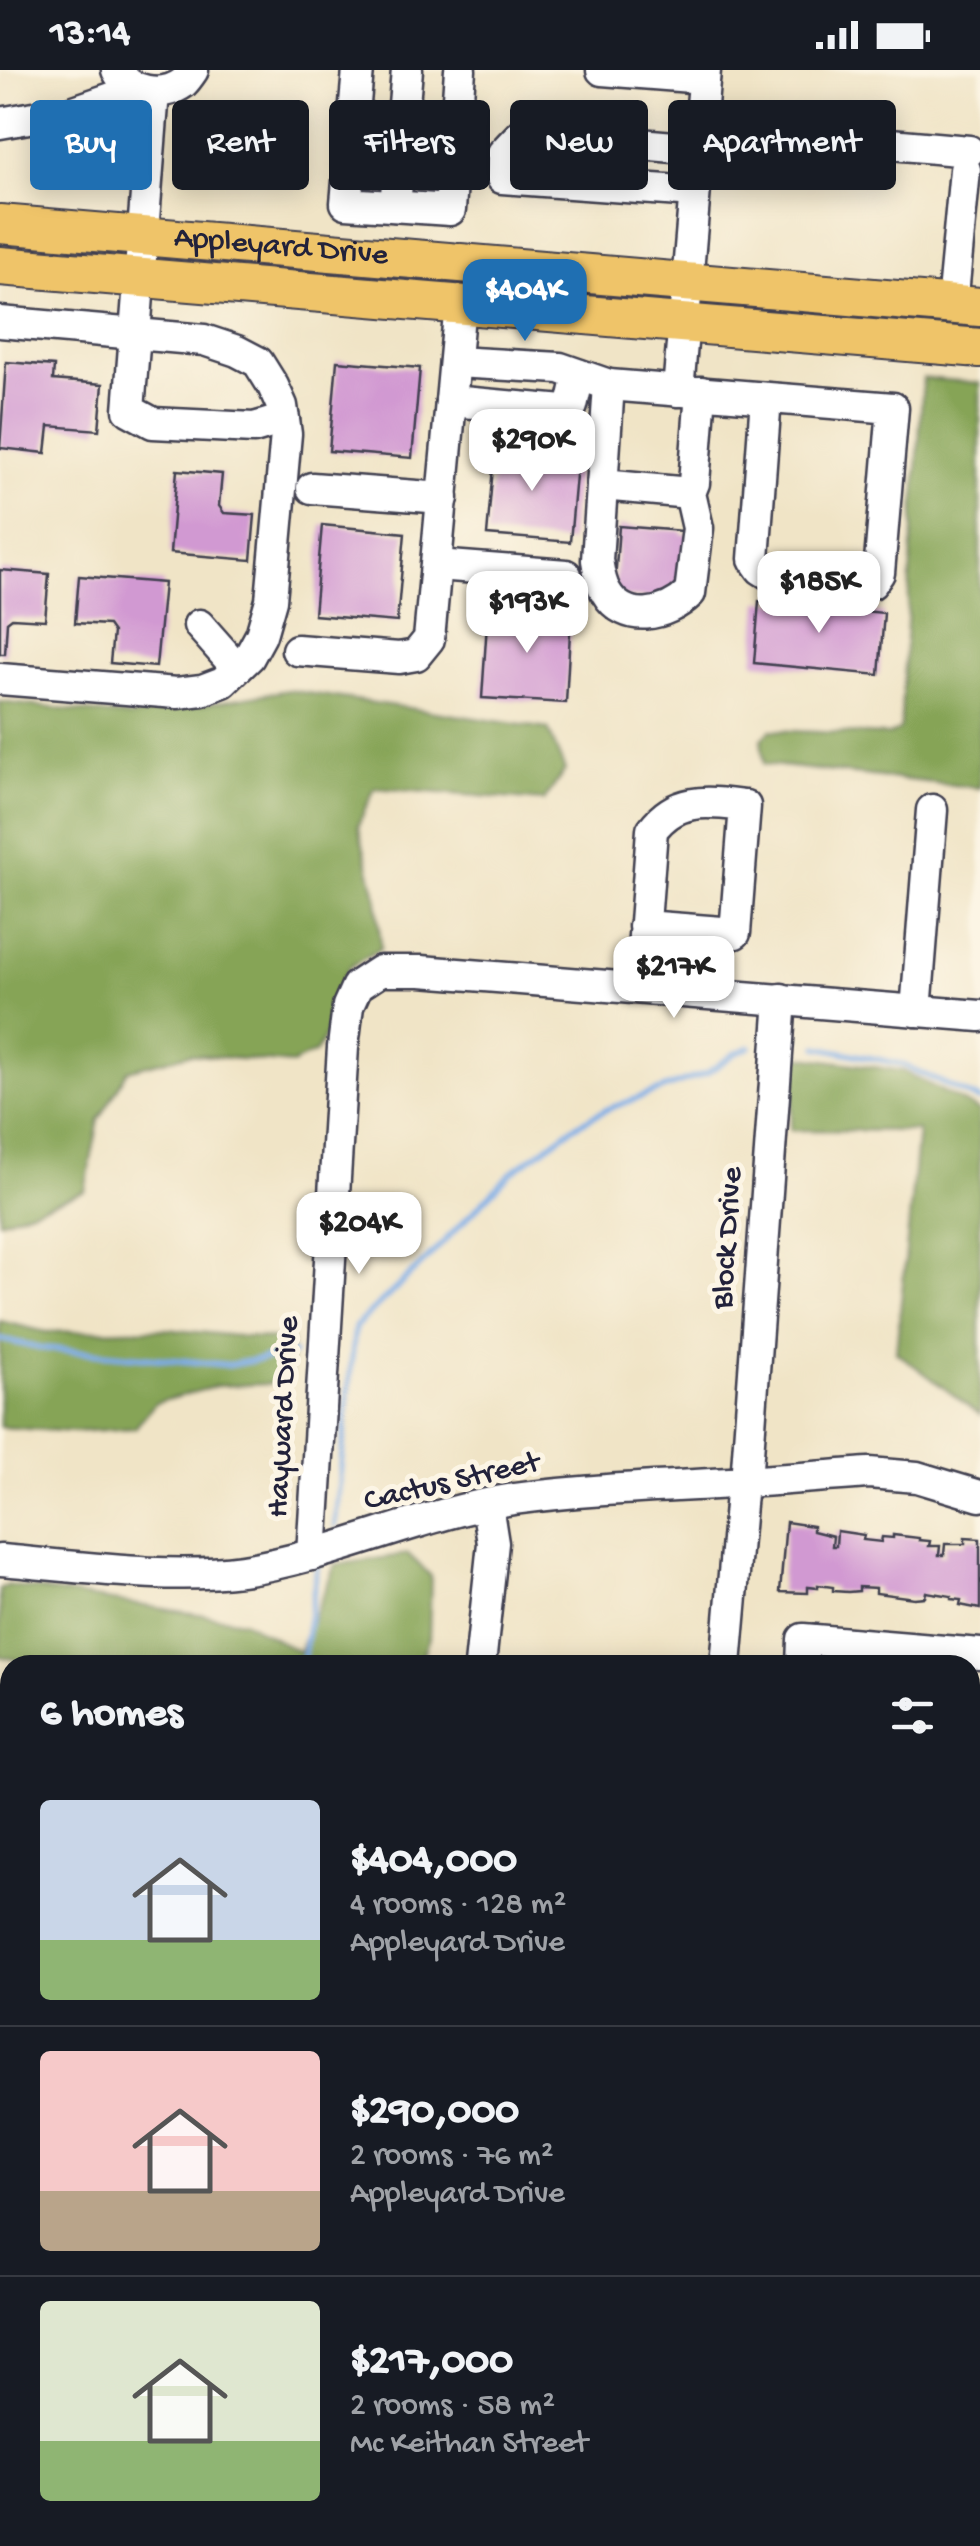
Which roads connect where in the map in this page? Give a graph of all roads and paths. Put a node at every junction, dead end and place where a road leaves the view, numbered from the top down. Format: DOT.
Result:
graph roads {
  1 [pos="193,70"];
  2 [pos="358,70"];
  3 [pos="407,70"];
  4 [pos="460,70"];
  5 [pos="602,70"];
  6 [pos="704,74"];
  7 [pos="132,82"];
  8 [pos="458,100"];
  9 [pos="702,100"];
  10 [pos="0,123"];
  11 [pos="510,145"];
  12 [pos="490,152"];
  13 [pos="503,153"];
  14 [pos="896,156"];
  15 [pos="973,163"];
  16 [pos="510,179"];
  17 [pos="648,189"];
  18 [pos="451,190"];
  19 [pos="694,192"];
  20 [pos="395,206"];
  21 [pos="0,224"];
  22 [pos="142,236"];
  23 [pos="0,266"];
  24 [pos="138,277"];
  25 [pos="686,282"];
  26 [pos="460,304"];
  27 [pos="966,306"];
  28 [pos="0,322"];
  29 [pos="683,323"];
  30 [pos="134,334"];
  31 [pos="980,348"];
  32 [pos="454,362"];
  33 [pos="579,375"];
  34 [pos="609,385"];
  35 [pos="689,392"];
  36 [pos="766,398"];
  37 [pos="451,401"];
  38 [pos="284,419"];
  39 [pos="602,485"];
  40 [pos="312,488"];
  41 [pos="690,493"];
  42 [pos="442,498"];
  43 [pos="437,565"];
  44 [pos="566,574"];
  45 [pos="198,625"];
  46 [pos="297,650"];
  47 [pos="238,668"];
  48 [pos="0,679"];
  49 [pos="932,810"];
  50 [pos="644,926"];
  51 [pos="640,988"];
  52 [pos="781,1000"];
  53 [pos="916,1011"];
  54 [pos="980,1016"];
  55 [pos="744,1482"];
  56 [pos="980,1496"];
  57 [pos="487,1505"];
  58 [pos="312,1555"];
  59 [pos="0,1560"];
  60 [pos="980,1654"];
  61 [pos="481,1655"];
  62 [pos="727,1655"];
  63 [pos="803,1655"];
  1 -- 7 [label="street"];
  2 -- 20 [label="street"];
  3 -- 20 [label="street"];
  4 -- 8 [label="street"];
  5 -- 6 [label="street"];
  6 -- 9 [label="street"];
  7 -- 10 [label="street"];
  7 -- 22 [label="street"];
  11 -- 13 [label="street"];
  12 -- 13 [label="street"];
  13 -- 16 [label="street"];
  14 -- 15 [label="street"];
  15 -- 27 [label="street"];
  17 -- 19 [label="street"];
  18 -- 20 [label="street"];
  19 -- 25 [label="street"];
  21 -- 22 [label="main road, Appleyard Drive"];
  22 -- 24 [label="street"];
  22 -- 25 [label="main road, Appleyard Drive"];
  23 -- 24 [label="main road, Appleyard Drive"];
  24 -- 26 [label="main road, Appleyard Drive"];
  24 -- 30 [label="street"];
  25 -- 27 [label="main road, Appleyard Drive"];
  25 -- 29 [label="street"];
  26 -- 29 [label="main road, Appleyard Drive"];
  26 -- 32 [label="street"];
  28 -- 30 [label="street"];
  29 -- 31 [label="main road, Appleyard Drive"];
  29 -- 35 [label="street"];
  30 -- 38 [label="street"];
  30 -- 38 [label="street"];
  32 -- 33 [label="street"];
  32 -- 37 [label="street"];
  33 -- 34 [label="street"];
  33 -- 37 [label="street"];
  34 -- 35 [label="street"];
  34 -- 39 [label="street"];
  35 -- 36 [label="street"];
  35 -- 41 [label="street"];
  36 -- 36 [label="street"];
  37 -- 42 [label="street"];
  38 -- 47 [label="street"];
  39 -- 41 [label="street"];
  39 -- 41 [label="street"];
  40 -- 42 [label="street"];
  42 -- 43 [label="street"];
  43 -- 44 [label="street"];
  43 -- 46 [label="street"];
  45 -- 47 [label="street"];
  47 -- 48 [label="street"];
  49 -- 53 [label="street"];
  50 -- 50 [label="street"];
  50 -- 51 [label="street"];
  51 -- 52 [label="street"];
  51 -- 58 [label="street, Hayward Drive"];
  52 -- 53 [label="street"];
  52 -- 55 [label="street, Block Drive"];
  53 -- 54 [label="street"];
  55 -- 56 [label="street, Cactus Street"];
  55 -- 57 [label="street, Cactus Street"];
  55 -- 62 [label="street, Block Drive"];
  57 -- 58 [label="street, Cactus Street"];
  57 -- 61 [label="street"];
  58 -- 59 [label="street, Cactus Street"];
  60 -- 63 [label="street"];
}
